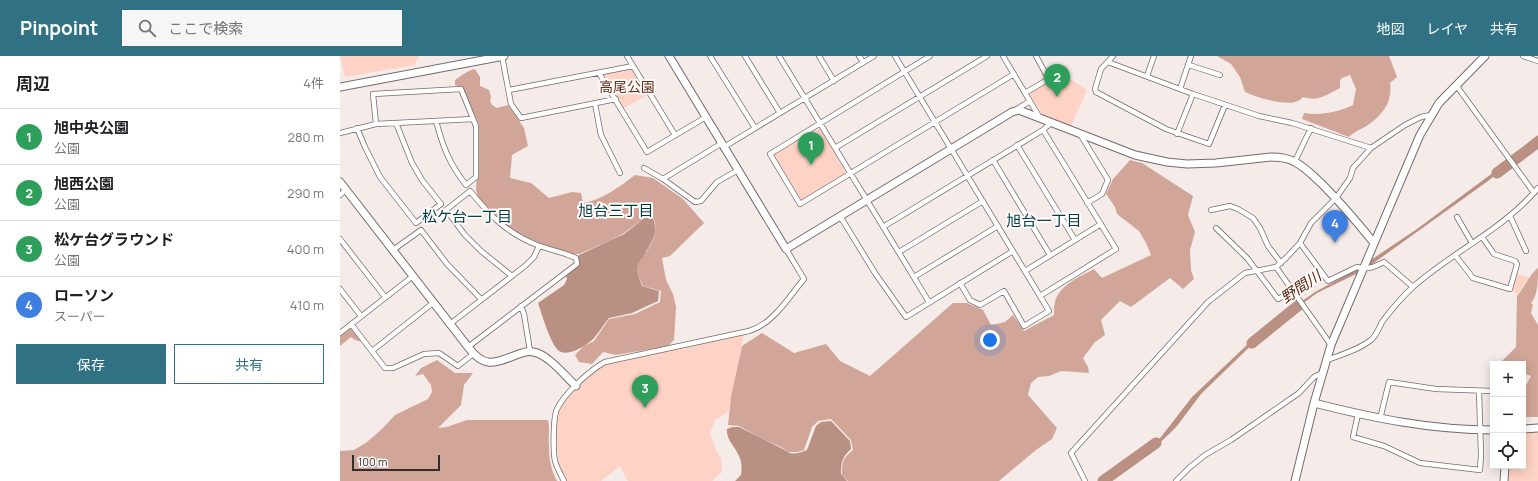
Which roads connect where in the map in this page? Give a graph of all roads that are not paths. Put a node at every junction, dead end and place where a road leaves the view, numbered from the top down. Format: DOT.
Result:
graph roads {
  1 [pos="503,56"];
  2 [pos="627,56"];
  3 [pos="669,56"];
  4 [pos="710,56"];
  5 [pos="745,56"];
  6 [pos="779,56"];
  7 [pos="818,56"];
  8 [pos="860,56"];
  9 [pos="874,56"];
  10 [pos="895,56"];
  11 [pos="930,56"];
  12 [pos="987,56"];
  13 [pos="1003,56"];
  14 [pos="1036,56"];
  15 [pos="1113,56"];
  16 [pos="1154,56"];
  17 [pos="1191,56"];
  18 [pos="1485,56"];
  19 [pos="1523,56"];
  20 [pos="863,62"];
  21 [pos="1108,62"];
  22 [pos="1538,62"];
  23 [pos="1188,65"];
  24 [pos="633,66"];
  25 [pos="904,72"];
  26 [pos="599,73"];
  27 [pos="1014,74"];
  28 [pos="1220,75"];
  29 [pos="1147,76"];
  30 [pos="834,81"];
  31 [pos="1456,85"];
  32 [pos="340,87"];
  33 [pos="1180,89"];
  34 [pos="509,90"];
  35 [pos="1025,93"];
  36 [pos="1193,94"];
  37 [pos="920,97"];
  38 [pos="805,98"];
  39 [pos="616,99"];
  40 [pos="1030,101"];
  41 [pos="595,104"];
  42 [pos="1225,105"];
  43 [pos="1015,110"];
  44 [pos="780,113"];
  45 [pos="1431,115"];
  46 [pos="706,117"];
  47 [pos="1040,118"];
  48 [pos="473,119"];
  49 [pos="436,121"];
  50 [pos="935,122"];
  51 [pos="1052,122"];
  52 [pos="396,123"];
  53 [pos="820,123"];
  54 [pos="376,124"];
  55 [pos="357,128"];
  56 [pos="755,128"];
  57 [pos="1311,128"];
  58 [pos="1043,130"];
  59 [pos="340,133"];
  60 [pos="1080,134"];
  61 [pos="1177,134"];
  62 [pos="675,135"];
  63 [pos="723,145"];
  64 [pos="1017,145"];
  65 [pos="835,148"];
  66 [pos="1371,148"];
  67 [pos="951,149"];
  68 [pos="993,160"];
  69 [pos="1295,162"];
  70 [pos="644,168"];
  71 [pos="738,170"];
  72 [pos="620,173"];
  73 [pos="851,173"];
  74 [pos="968,176"];
  75 [pos="663,179"];
  76 [pos="340,182"];
  77 [pos="346,190"];
  78 [pos="1536,191"];
  79 [pos="340,194"];
  80 [pos="1336,198"];
  81 [pos="867,200"];
  82 [pos="983,201"];
  83 [pos="1087,203"];
  84 [pos="1211,210"];
  85 [pos="840,216"];
  86 [pos="1510,216"];
  87 [pos="1457,217"];
  88 [pos="1101,224"];
  89 [pos="998,226"];
  90 [pos="883,227"];
  91 [pos="1216,228"];
  92 [pos="1482,237"];
  93 [pos="340,238"];
  94 [pos="1075,240"];
  95 [pos="1300,243"];
  96 [pos="1374,243"];
  97 [pos="1472,243"];
  98 [pos="539,246"];
  99 [pos="786,249"];
  100 [pos="393,250"];
  101 [pos="1013,251"];
  102 [pos="1526,251"];
  103 [pos="899,252"];
  104 [pos="1050,255"];
  105 [pos="1456,255"];
  106 [pos="1281,263"];
  107 [pos="1276,267"];
  108 [pos="1364,269"];
  109 [pos="1025,271"];
  110 [pos="1256,271"];
  111 [pos="413,276"];
  112 [pos="512,276"];
  113 [pos="914,277"];
  114 [pos="960,283"];
  115 [pos="1413,287"];
  116 [pos="340,289"];
  117 [pos="1293,291"];
  118 [pos="1040,296"];
  119 [pos="385,297"];
  120 [pos="481,299"];
  121 [pos="929,302"];
  122 [pos="433,303"];
  123 [pos="521,306"];
  124 [pos="361,316"];
  125 [pos="351,324"];
  126 [pos="450,324"];
  127 [pos="340,333"];
  128 [pos="1331,345"];
  129 [pos="468,347"];
  130 [pos="372,351"];
  131 [pos="530,351"];
  132 [pos="473,354"];
  133 [pos="1327,360"];
  134 [pos="1322,373"];
  135 [pos="576,386"];
  136 [pos="1490,391"];
  137 [pos="1479,392"];
  138 [pos="1314,403"];
  139 [pos="1358,414"];
  140 [pos="1380,419"];
  141 [pos="1538,428"];
  142 [pos="1526,429"];
  143 [pos="1480,430"];
  144 [pos="1490,430"];
  145 [pos="1505,469"];
  146 [pos="564,481"];
  147 [pos="1084,481"];
  148 [pos="1176,481"];
  149 [pos="1295,481"];
  150 [pos="1504,481"];
  1 -- 32 [label="street"];
  1 -- 34 [label="street"];
  2 -- 24 [label="street"];
  3 -- 46 [label="street"];
  4 -- 56 [label="street"];
  5 -- 44 [label="street"];
  6 -- 38 [label="street"];
  7 -- 30 [label="street"];
  8 -- 20 [label="street"];
  9 -- 20 [label="street"];
  10 -- 25 [label="street"];
  11 -- 25 [label="street"];
  12 -- 37 [label="street"];
  13 -- 27 [label="street"];
  14 -- 35 [label="street"];
  15 -- 21 [label="street"];
  16 -- 29 [label="street"];
  17 -- 23 [label="street"];
  18 -- 31 [label="street"];
  19 -- 22 [label="street"];
  20 -- 30 [label="street"];
  21 -- 29 [label="street"];
  21 -- 61 [label="street"];
  23 -- 28 [label="street"];
  23 -- 33 [label="street"];
  24 -- 26 [label="street"];
  24 -- 62 [label="street"];
  25 -- 37 [label="street"];
  25 -- 53 [label="street"];
  26 -- 34 [label="street"];
  26 -- 39 [label="street"];
  27 -- 35 [label="street"];
  27 -- 50 [label="street"];
  29 -- 33 [label="street"];
  30 -- 38 [label="street"];
  31 -- 45 [label="street"];
  31 -- 78 [label="street"];
  33 -- 36 [label="street"];
  34 -- 41 [label="street"];
  35 -- 40 [label="street"];
  36 -- 42 [label="street"];
  36 -- 61 [label="street"];
  37 -- 50 [label="street"];
  37 -- 65 [label="street"];
  38 -- 44 [label="street"];
  38 -- 53 [label="street"];
  39 -- 41 [label="street"];
  39 -- 62 [label="street"];
  40 -- 43 [label="street"];
  40 -- 47 [label="street"];
  41 -- 72 [label="street"];
  42 -- 57 [label="street"];
  42 -- 61 [label="street"];
  43 -- 47 [label="street"];
  43 -- 67 [label="street"];
  44 -- 56 [label="street"];
  45 -- 66 [label="street"];
  45 -- 96 [label="street"];
  46 -- 62 [label="street"];
  46 -- 63 [label="street"];
  47 -- 51 [label="street"];
  48 -- 49 [label="street"];
  48 -- 49 [label="street"];
  48 -- 54 [label="street"];
  49 -- 52 [label="street"];
  50 -- 67 [label="street"];
  50 -- 73 [label="street"];
  51 -- 58 [label="street"];
  51 -- 60 [label="street"];
  52 -- 54 [label="street"];
  52 -- 55 [label="street"];
  53 -- 65 [label="street"];
  53 -- 73 [label="street"];
  54 -- 55 [label="street"];
  55 -- 59 [label="street"];
  56 -- 63 [label="street"];
  57 -- 66 [label="street"];
  57 -- 69 [label="street"];
  58 -- 64 [label="street"];
  58 -- 83 [label="street"];
  60 -- 69 [label="street"];
  60 -- 83 [label="street"];
  63 -- 71 [label="street"];
  63 -- 75 [label="street"];
  64 -- 68 [label="street"];
  64 -- 94 [label="street"];
  65 -- 73 [label="street"];
  66 -- 80 [label="street"];
  67 -- 74 [label="street"];
  67 -- 81 [label="street"];
  68 -- 74 [label="street"];
  68 -- 104 [label="street"];
  69 -- 80 [label="street"];
  70 -- 75 [label="street"];
  71 -- 75 [label="street"];
  71 -- 99 [label="street"];
  73 -- 81 [label="street"];
  74 -- 82 [label="street"];
  74 -- 90 [label="street"];
  76 -- 77 [label="street"];
  77 -- 79 [label="street"];
  77 -- 100 [label="street"];
  78 -- 86 [label="street"];
  80 -- 95 [label="street"];
  80 -- 96 [label="street"];
  81 -- 85 [label="street"];
  81 -- 90 [label="street"];
  82 -- 89 [label="street"];
  82 -- 103 [label="street"];
  83 -- 88 [label="street"];
  84 -- 106 [label="street"];
  85 -- 99 [label="street"];
  85 -- 121 [label="street"];
  86 -- 92 [label="street"];
  86 -- 102 [label="street"];
  87 -- 97 [label="street"];
  88 -- 94 [label="street"];
  88 -- 118 [label="street"];
  89 -- 101 [label="street"];
  89 -- 113 [label="street"];
  90 -- 103 [label="street"];
  91 -- 110 [label="street"];
  92 -- 97 [label="street"];
  92 -- 105 [label="street"];
  93 -- 119 [label="street"];
  94 -- 104 [label="street"];
  95 -- 106 [label="street"];
  95 -- 108 [label="street"];
  96 -- 108 [label="street"];
  97 -- 105 [label="street"];
  98 -- 112 [label="street"];
  98 -- 112 [label="street"];
  98 -- 123 [label="street"];
  99 -- 135 [label="street"];
  100 -- 111 [label="street"];
  100 -- 120 [label="street"];
  101 -- 109 [label="street"];
  101 -- 114 [label="street"];
  103 -- 113 [label="street"];
  104 -- 109 [label="street"];
  105 -- 115 [label="street"];
  106 -- 107 [label="street"];
  107 -- 110 [label="street"];
  107 -- 117 [label="street"];
  108 -- 115 [label="street"];
  108 -- 128 [label="street"];
  109 -- 118 [label="street"];
  110 -- 117 [label="street"];
  110 -- 147 [label="street"];
  111 -- 119 [label="street"];
  111 -- 122 [label="street"];
  112 -- 120 [label="street"];
  113 -- 121 [label="street"];
  114 -- 118 [label="street"];
  114 -- 121 [label="street"];
  115 -- 133 [label="street"];
  116 -- 124 [label="street"];
  117 -- 128 [label="street"];
  119 -- 124 [label="street"];
  120 -- 126 [label="street"];
  122 -- 126 [label="street"];
  122 -- 130 [label="street"];
  123 -- 129 [label="street"];
  123 -- 131 [label="street"];
  124 -- 125 [label="street"];
  125 -- 127 [label="street"];
  125 -- 130 [label="street"];
  126 -- 129 [label="street"];
  128 -- 133 [label="street"];
  129 -- 132 [label="street"];
  130 -- 132 [label="street"];
  131 -- 132 [label="street"];
  131 -- 135 [label="street"];
  133 -- 134 [label="street"];
  134 -- 138 [label="street"];
  134 -- 148 [label="street"];
  135 -- 146 [label="street"];
  136 -- 137 [label="street"];
  137 -- 140 [label="street"];
  137 -- 143 [label="street"];
  138 -- 139 [label="street"];
  138 -- 149 [label="street"];
  139 -- 140 [label="street"];
  139 -- 143 [label="street"];
  140 -- 143 [label="street"];
  141 -- 142 [label="street"];
  143 -- 144 [label="street"];
  145 -- 150 [label="street"];
}
